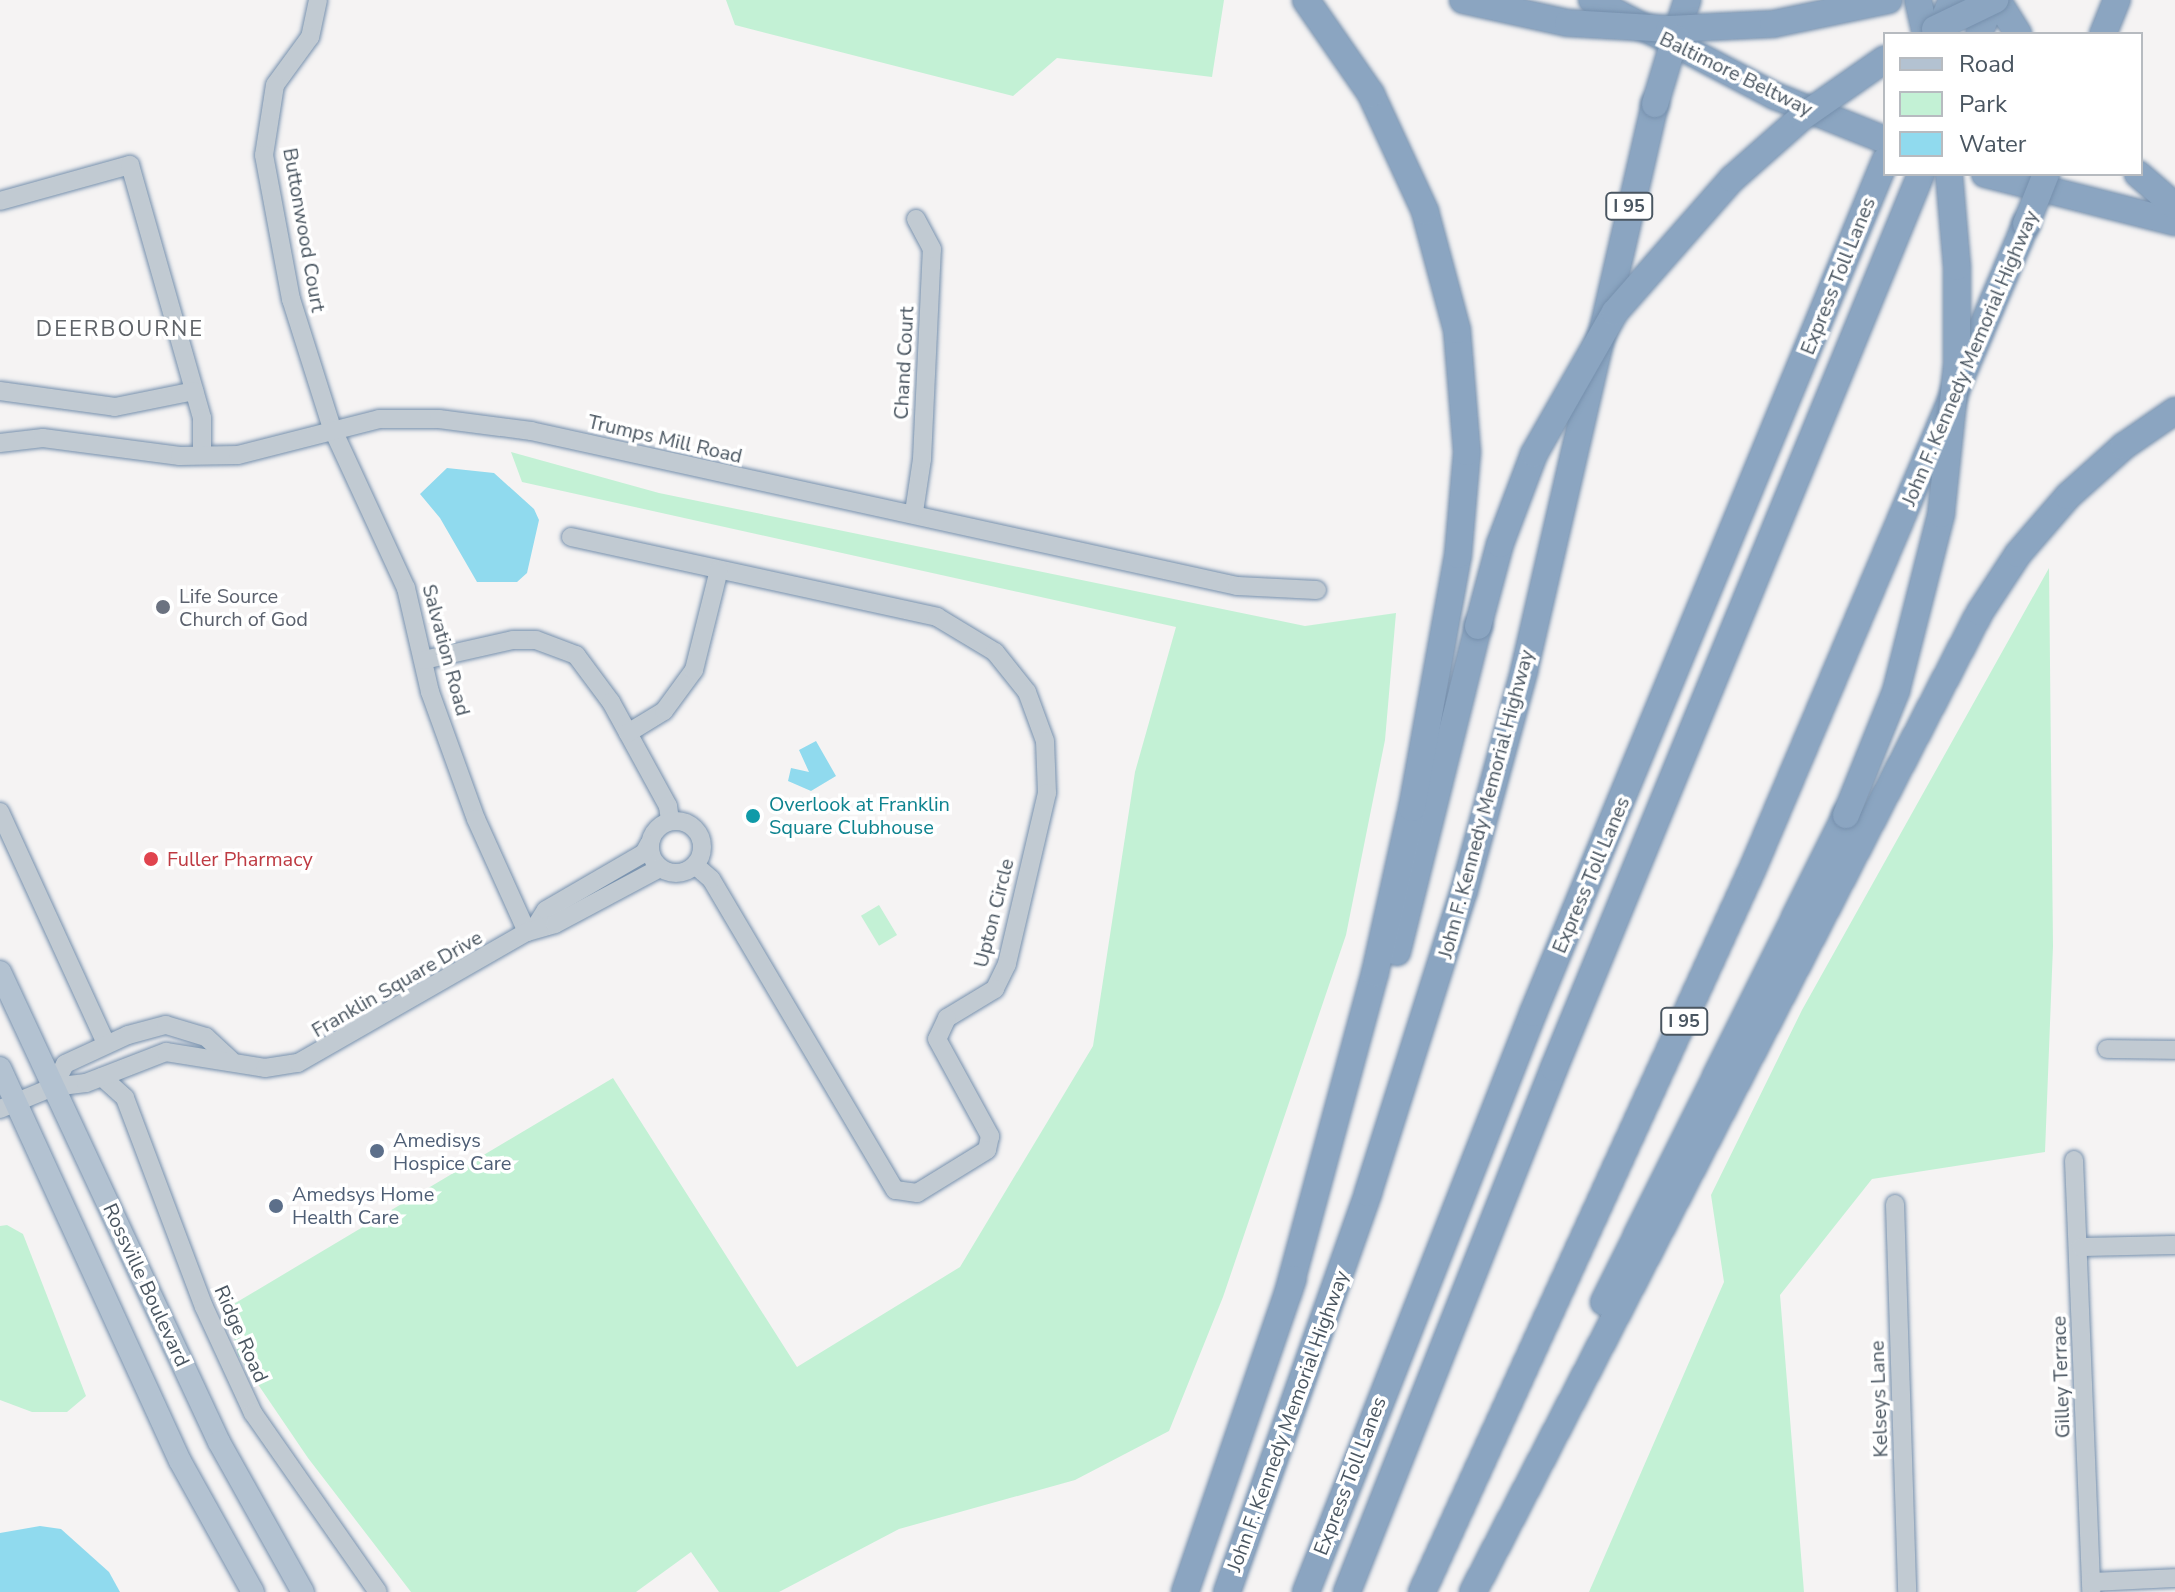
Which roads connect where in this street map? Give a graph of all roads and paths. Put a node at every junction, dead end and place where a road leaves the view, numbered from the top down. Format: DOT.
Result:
graph roads {
  1 [pos="318,0"];
  2 [pos="1306,0"];
  3 [pos="1463,0"];
  4 [pos="1592,0"];
  5 [pos="1687,0"];
  6 [pos="1889,0"];
  7 [pos="1918,0"];
  8 [pos="1952,0"];
  9 [pos="1995,0"];
  10 [pos="2117,0"];
  11 [pos="1926,32"];
  12 [pos="1930,32"];
  13 [pos="1939,32"];
  14 [pos="1980,32"];
  15 [pos="2017,32"];
  16 [pos="2104,32"];
  17 [pos="1883,60"];
  18 [pos="1883,139"];
  19 [pos="1883,166"];
  20 [pos="1920,176"];
  21 [pos="1949,176"];
  22 [pos="1993,176"];
  23 [pos="2045,176"];
  24 [pos="2140,176"];
  25 [pos="0,201"];
  26 [pos="2175,206"];
  27 [pos="916,219"];
  28 [pos="2175,222"];
  29 [pos="0,391"];
  30 [pos="194,391"];
  31 [pos="2175,411"];
  32 [pos="332,428"];
  33 [pos="0,443"];
  34 [pos="202,455"];
  35 [pos="914,512"];
  36 [pos="571,537"];
  37 [pos="719,570"];
  38 [pos="1317,590"];
  39 [pos="424,660"];
  40 [pos="628,733"];
  41 [pos="0,812"];
  42 [pos="670,821"];
  43 [pos="649,844"];
  44 [pos="695,865"];
  45 [pos="660,868"];
  46 [pos="531,931"];
  47 [pos="0,972"];
  48 [pos="106,1044"];
  49 [pos="2107,1049"];
  50 [pos="2175,1050"];
  51 [pos="231,1060"];
  52 [pos="0,1068"];
  53 [pos="102,1077"];
  54 [pos="53,1087"];
  55 [pos="8,1106"];
  56 [pos="2074,1160"];
  57 [pos="1895,1204"];
  58 [pos="2175,1245"];
  59 [pos="2081,1247"];
  60 [pos="1288,1293"];
  61 [pos="2175,1578"];
  62 [pos="2091,1587"];
  63 [pos="253,1592"];
  64 [pos="303,1592"];
  65 [pos="378,1592"];
  66 [pos="1185,1592"];
  67 [pos="1227,1592"];
  68 [pos="1306,1592"];
  69 [pos="1347,1592"];
  70 [pos="1422,1592"];
  71 [pos="1460,1592"];
  72 [pos="1473,1592"];
  73 [pos="1907,1592"];
  1 -- 32 [label="street, Buttonwood Court"];
  2 -- 60 [label="highway"];
  3 -- 6 [label="highway, bridge"];
  4 -- 18 [label="highway, Baltimore Beltway"];
  5 -- 67 [label="highway, John F. Kennedy Memorial Highway / I 95, bridge"];
  7 -- 11 [label="highway"];
  8 -- 13 [label="highway"];
  9 -- 12 [label="highway, bridge"];
  9 -- 14 [label="highway"];
  9 -- 15 [label="highway"];
  10 -- 16 [label="highway"];
  17 -- 60 [label="highway, bridge"];
  19 -- 68 [label="highway, Express Toll Lanes"];
  20 -- 69 [label="highway, Express Toll Lanes"];
  21 -- 71 [label="highway, bridge"];
  22 -- 28 [label="highway"];
  23 -- 70 [label="highway, John F. Kennedy Memorial Highway / I 95, bridge"];
  24 -- 26 [label="highway"];
  25 -- 30 [label="street"];
  27 -- 35 [label="street, Chand Court"];
  29 -- 30 [label="street"];
  30 -- 34 [label="street"];
  31 -- 72 [label="highway"];
  32 -- 34 [label="street, Trumps Mill Road"];
  32 -- 35 [label="street, Trumps Mill Road"];
  32 -- 39 [label="street, Salvation Road"];
  33 -- 34 [label="street, Trumps Mill Road"];
  35 -- 38 [label="street, Trumps Mill Road"];
  36 -- 37 [label="street, Upton Circle"];
  37 -- 40 [label="street"];
  37 -- 44 [label="street, Upton Circle"];
  39 -- 40 [label="street"];
  39 -- 46 [label="street, Salvation Road"];
  40 -- 42 [label="street"];
  41 -- 48 [label="street"];
  42 -- 43 [label="street"];
  42 -- 44 [label="street"];
  43 -- 45 [label="street"];
  43 -- 46 [label="street, Franklin Square Drive"];
  44 -- 45 [label="street"];
  45 -- 46 [label="street, Franklin Square Drive"];
  46 -- 51 [label="street, Franklin Square Drive"];
  47 -- 54 [label="main road, Rossville Boulevard"];
  48 -- 51 [label="street, Franklin Square Drive"];
  48 -- 54 [label="street, Franklin Square Drive"];
  49 -- 50 [label="street"];
  51 -- 53 [label="street, Franklin Square Drive"];
  52 -- 55 [label="main road"];
  53 -- 54 [label="street, Franklin Square Drive"];
  53 -- 65 [label="street, Ridge Road"];
  54 -- 55 [label="street, Franklin Square Drive"];
  54 -- 64 [label="main road, Rossville Boulevard"];
  55 -- 63 [label="main road"];
  56 -- 59 [label="street, Gilley Terrace"];
  57 -- 73 [label="street, Kelseys Lane"];
  58 -- 59 [label="street"];
  59 -- 62 [label="street, Gilley Terrace"];
  60 -- 66 [label="highway"];
  61 -- 62 [label="street"];
}
